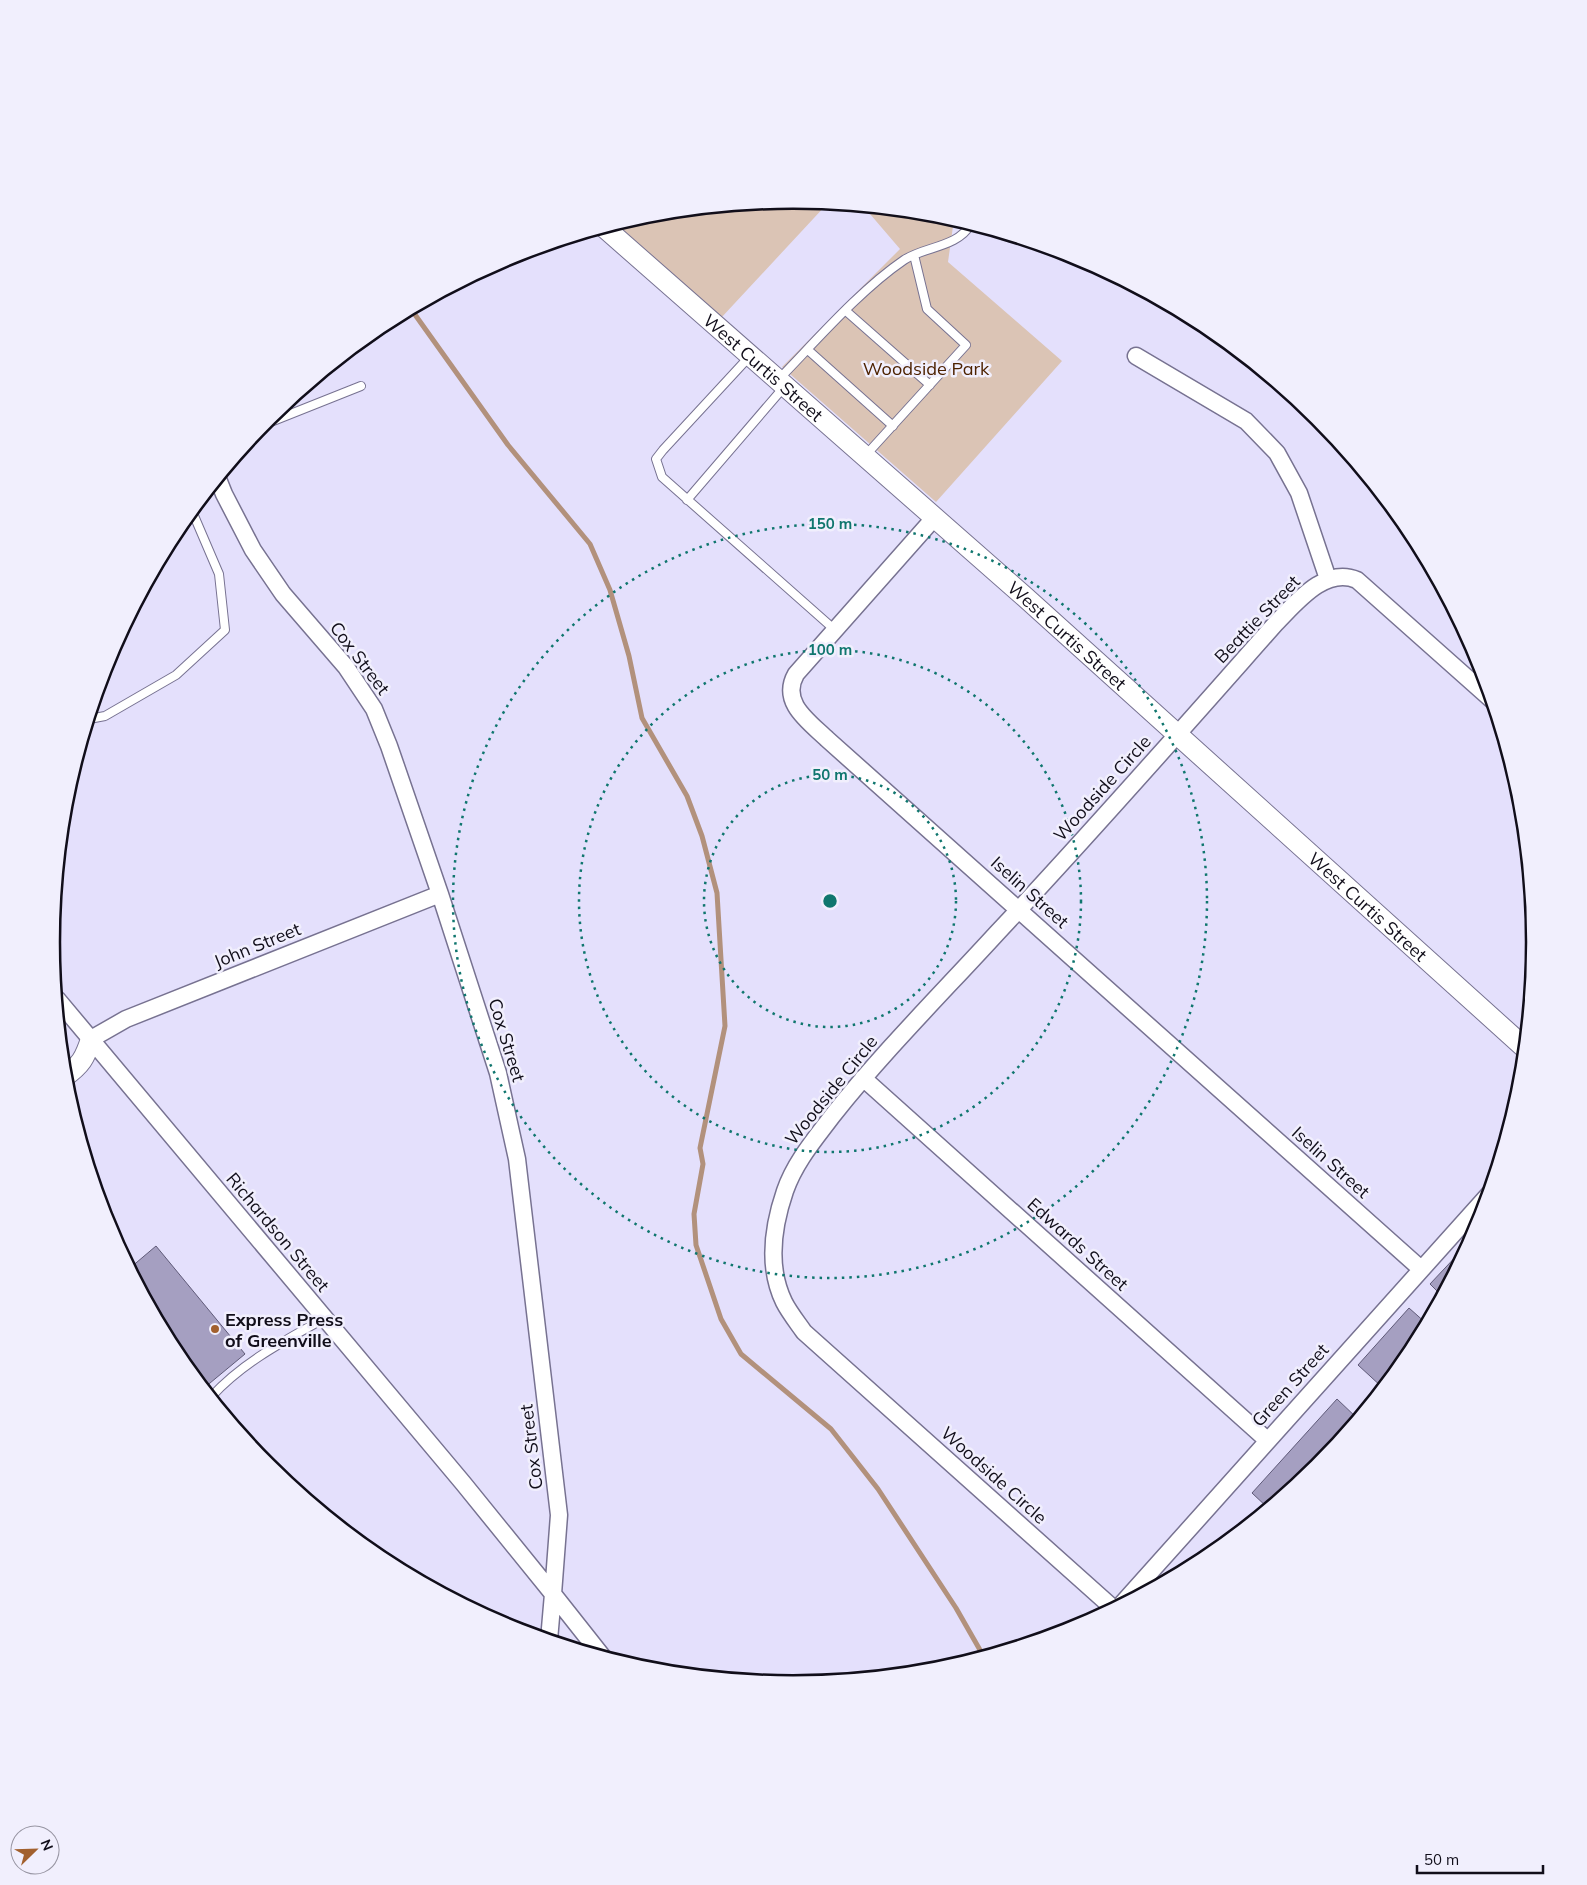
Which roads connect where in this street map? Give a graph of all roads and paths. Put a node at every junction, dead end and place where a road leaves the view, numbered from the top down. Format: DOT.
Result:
graph roads {
  1 [pos="965,230"];
  2 [pos="610,233"];
  3 [pos="914,255"];
  4 [pos="846,311"];
  5 [pos="808,350"];
  6 [pos="750,355"];
  7 [pos="1136,356"];
  8 [pos="782,383"];
  9 [pos="930,385"];
  10 [pos="361,386"];
  11 [pos="282,417"];
  12 [pos="893,426"];
  13 [pos="866,456"];
  14 [pos="221,485"];
  15 [pos="687,500"];
  16 [pos="934,517"];
  17 [pos="195,519"];
  18 [pos="1328,579"];
  19 [pos="835,630"];
  20 [pos="1482,691"];
  21 [pos="96,718"];
  22 [pos="1177,736"];
  23 [pos="440,894"];
  24 [pos="1019,910"];
  25 [pos="63,1006"];
  26 [pos="91,1039"];
  27 [pos="1520,1044"];
  28 [pos="72,1072"];
  29 [pos="862,1078"];
  30 [pos="1477,1206"];
  31 [pos="1421,1269"];
  32 [pos="325,1318"];
  33 [pos="215,1393"];
  34 [pos="1268,1440"];
  35 [pos="1132,1593"];
  36 [pos="553,1594"];
  37 [pos="1109,1604"];
  38 [pos="550,1634"];
  39 [pos="596,1649"];
  1 -- 3 [label="lane"];
  2 -- 6 [label="street, West Curtis Street"];
  3 -- 4 [label="lane"];
  3 -- 9 [label="lane"];
  4 -- 5 [label="lane"];
  4 -- 9 [label="lane"];
  5 -- 8 [label="lane"];
  5 -- 12 [label="lane"];
  6 -- 8 [label="street, West Curtis Street"];
  6 -- 15 [label="lane"];
  7 -- 18 [label="street"];
  8 -- 13 [label="street, West Curtis Street"];
  8 -- 15 [label="lane"];
  9 -- 12 [label="lane"];
  10 -- 11 [label="lane"];
  12 -- 13 [label="lane"];
  13 -- 16 [label="street, West Curtis Street"];
  14 -- 23 [label="street, Cox Street"];
  15 -- 19 [label="lane"];
  16 -- 19 [label="street, Iselin Street"];
  16 -- 22 [label="street, West Curtis Street"];
  17 -- 21 [label="lane"];
  18 -- 20 [label="street, Beattie Street"];
  18 -- 22 [label="street, Beattie Street"];
  19 -- 24 [label="street, Iselin Street"];
  22 -- 24 [label="street, Woodside Circle"];
  22 -- 27 [label="street, West Curtis Street"];
  23 -- 26 [label="street, John Street"];
  23 -- 36 [label="street, Cox Street"];
  24 -- 29 [label="street, Woodside Circle"];
  24 -- 31 [label="street, Iselin Street"];
  25 -- 26 [label="street, Richardson Street"];
  26 -- 28 [label="street"];
  26 -- 32 [label="street, Richardson Street"];
  29 -- 34 [label="street, Edwards Street"];
  29 -- 37 [label="street, Woodside Circle"];
  30 -- 31 [label="street, Green Street"];
  31 -- 34 [label="street, Green Street"];
  32 -- 33 [label="lane"];
  32 -- 36 [label="street, Richardson Street"];
  34 -- 35 [label="street, Green Street"];
  36 -- 38 [label="street"];
  36 -- 39 [label="street"];
}
